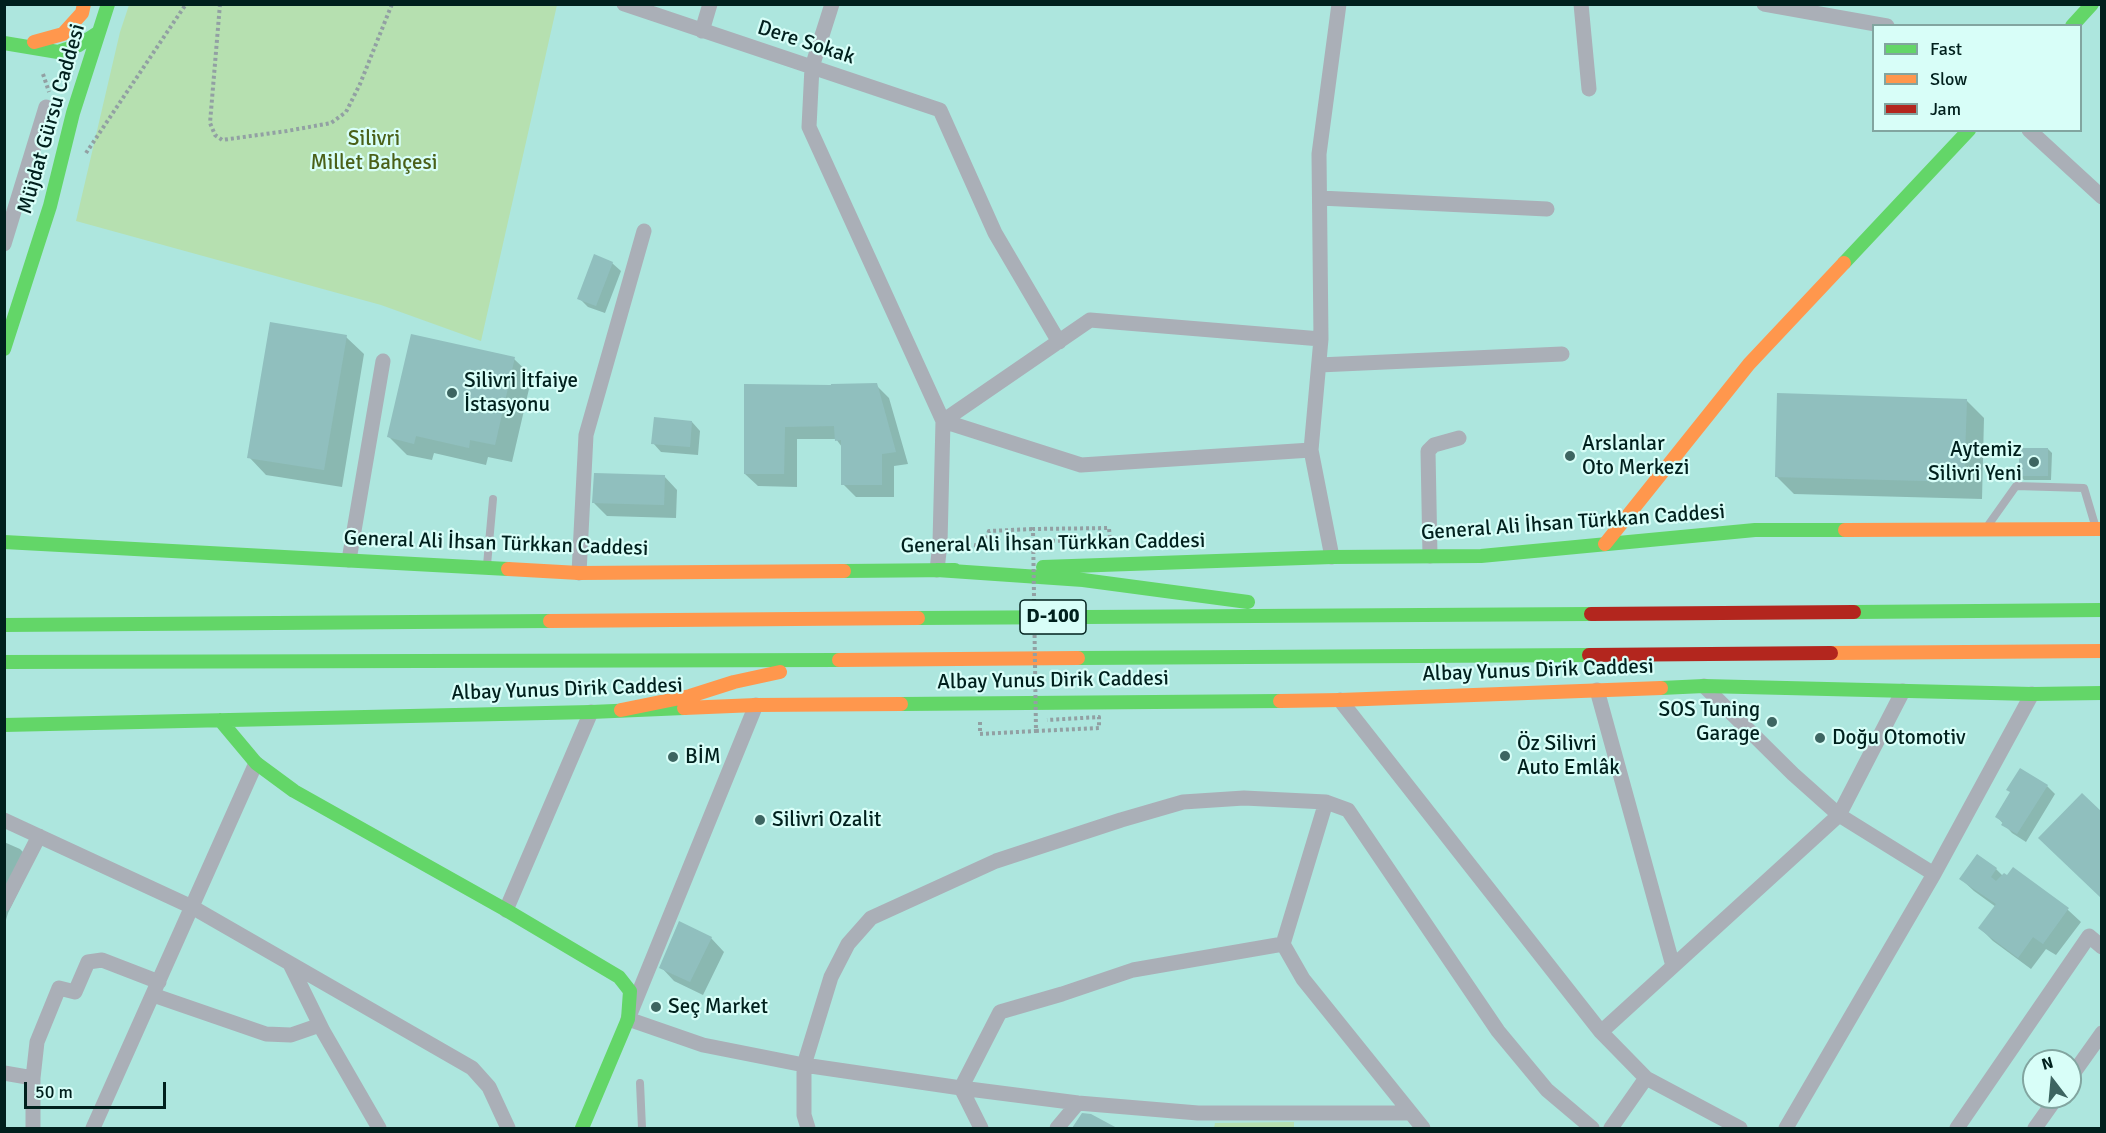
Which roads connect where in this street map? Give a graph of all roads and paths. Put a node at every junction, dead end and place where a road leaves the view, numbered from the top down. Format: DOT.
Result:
graph roads {
  1 [pos="84,4"];
  2 [pos="108,4"];
  3 [pos="186,4"];
  4 [pos="220,4"];
  5 [pos="392,4"];
  6 [pos="624,4"];
  7 [pos="710,4"];
  8 [pos="832,4"];
  9 [pos="1339,4"];
  10 [pos="1581,4"];
  11 [pos="1764,4"];
  12 [pos="2092,4"];
  13 [pos="1819,9"];
  14 [pos="1879,24"];
  15 [pos="2074,24"];
  16 [pos="702,31"];
  17 [pos="99,32"];
  18 [pos="8,43"];
  19 [pos="812,67"];
  20 [pos="1589,89"];
  21 [pos="46,107"];
  22 [pos="1967,132"];
  23 [pos="2031,132"];
  24 [pos="82,158"];
  25 [pos="2102,197"];
  26 [pos="1320,198"];
  27 [pos="1547,209"];
  28 [pos="644,231"];
  29 [pos="4,244"];
  30 [pos="1321,339"];
  31 [pos="1059,342"];
  32 [pos="4,349"];
  33 [pos="1562,354"];
  34 [pos="383,362"];
  35 [pos="1319,365"];
  36 [pos="943,421"];
  37 [pos="1459,438"];
  38 [pos="1311,450"];
  39 [pos="493,499"];
  40 [pos="1033,529"];
  41 [pos="1986,529"];
  42 [pos="2099,529"];
  43 [pos="1046,541"];
  44 [pos="6,542"];
  45 [pos="940,543"];
  46 [pos="1605,544"];
  47 [pos="1430,556"];
  48 [pos="1332,557"];
  49 [pos="349,560"];
  50 [pos="487,566"];
  51 [pos="937,570"];
  52 [pos="579,573"];
  53 [pos="2102,610"];
  54 [pos="1329,615"];
  55 [pos="4,625"];
  56 [pos="2060,651"];
  57 [pos="2102,651"];
  58 [pos="837,660"];
  59 [pos="4,662"];
  60 [pos="2102,664"];
  61 [pos="1704,686"];
  62 [pos="1597,690"];
  63 [pos="1903,691"];
  64 [pos="2102,693"];
  65 [pos="2032,694"];
  66 [pos="1341,700"];
  67 [pos="756,705"];
  68 [pos="621,710"];
  69 [pos="591,712"];
  70 [pos="220,720"];
  71 [pos="1047,720"];
  72 [pos="4,725"];
  73 [pos="1036,731"];
  74 [pos="980,734"];
  75 [pos="256,763"];
  76 [pos="1326,802"];
  77 [pos="1839,815"];
  78 [pos="4,820"];
  79 [pos="39,836"];
  80 [pos="1934,874"];
  81 [pos="4,904"];
  82 [pos="192,907"];
  83 [pos="506,910"];
  84 [pos="1283,944"];
  85 [pos="2102,947"];
  86 [pos="290,964"];
  87 [pos="1672,966"];
  88 [pos="156,988"];
  89 [pos="628,1019"];
  90 [pos="320,1025"];
  91 [pos="1601,1032"];
  92 [pos="2102,1033"];
  93 [pos="2082,1061"];
  94 [pos="804,1065"];
  95 [pos="4,1073"];
  96 [pos="33,1078"];
  97 [pos="1646,1078"];
  98 [pos="640,1083"];
  99 [pos="961,1088"];
  100 [pos="1078,1103"];
  101 [pos="2048,1109"];
  102 [pos="1198,1113"];
  103 [pos="1410,1113"];
  104 [pos="33,1128"];
  105 [pos="93,1128"];
  106 [pos="380,1128"];
  107 [pos="508,1128"];
  108 [pos="582,1128"];
  109 [pos="642,1128"];
  110 [pos="808,1128"];
  111 [pos="981,1128"];
  112 [pos="1057,1128"];
  113 [pos="1194,1128"];
  114 [pos="1423,1128"];
  115 [pos="1592,1128"];
  116 [pos="1611,1128"];
  117 [pos="1740,1128"];
  118 [pos="1786,1128"];
  119 [pos="1957,1128"];
  120 [pos="2035,1128"];
  1 -- 18 [label="main road, Müjdat Gürsu Caddesi"];
  2 -- 17 [label="main road, Müjdat Gürsu Caddesi"];
  3 -- 24 [label="path"];
  4 -- 5 [label="path"];
  6 -- 16 [label="street, Dere Sokak"];
  7 -- 16 [label="street"];
  8 -- 19 [label="street"];
  9 -- 26 [label="street"];
  10 -- 20 [label="street"];
  11 -- 13 [label="street"];
  12 -- 15 [label="main road"];
  13 -- 14 [label="street"];
  16 -- 19 [label="street, Dere Sokak"];
  17 -- 18 [label="main road"];
  17 -- 32 [label="main road, Müjdat Gürsu Caddesi"];
  19 -- 31 [label="street, Dere Sokak"];
  19 -- 36 [label="street"];
  21 -- 29 [label="street"];
  22 -- 46 [label="main road"];
  23 -- 25 [label="street"];
  26 -- 27 [label="street"];
  26 -- 30 [label="street"];
  28 -- 52 [label="street"];
  30 -- 31 [label="street"];
  30 -- 35 [label="street"];
  31 -- 36 [label="street"];
  33 -- 35 [label="street"];
  34 -- 49 [label="street"];
  35 -- 38 [label="street"];
  36 -- 38 [label="street"];
  36 -- 45 [label="street"];
  37 -- 47 [label="street"];
  38 -- 48 [label="street"];
  39 -- 50 [label="lane"];
  40 -- 43 [label="path, bridge"];
  40 -- 45 [label="path"];
  40 -- 73 [label="path, bridge"];
  41 -- 42 [label="main road, General Ali İhsan Türkkan Caddesi"];
  41 -- 42 [label="lane"];
  41 -- 46 [label="main road, General Ali İhsan Türkkan Caddesi"];
  44 -- 49 [label="main road, General Ali İhsan Türkkan Caddesi"];
  45 -- 51 [label="street"];
  46 -- 47 [label="main road, General Ali İhsan Türkkan Caddesi"];
  47 -- 48 [label="main road, General Ali İhsan Türkkan Caddesi"];
  48 -- 51 [label="main road, General Ali İhsan Türkkan Caddesi"];
  49 -- 50 [label="main road, General Ali İhsan Türkkan Caddesi"];
  50 -- 52 [label="main road, General Ali İhsan Türkkan Caddesi"];
  51 -- 52 [label="main road, General Ali İhsan Türkkan Caddesi"];
  51 -- 54 [label="main road"];
  53 -- 54 [label="main road, D-100"];
  54 -- 55 [label="main road, D-100"];
  56 -- 57 [label="main road, D-100"];
  56 -- 58 [label="main road, D-100"];
  56 -- 60 [label="main road"];
  58 -- 59 [label="main road, D-100"];
  58 -- 68 [label="main road"];
  61 -- 62 [label="main road, Albay Yunus Dirik Caddesi"];
  61 -- 63 [label="main road, Albay Yunus Dirik Caddesi"];
  61 -- 77 [label="street"];
  62 -- 66 [label="main road, Albay Yunus Dirik Caddesi"];
  62 -- 87 [label="street"];
  63 -- 65 [label="main road, Albay Yunus Dirik Caddesi"];
  63 -- 77 [label="street"];
  64 -- 65 [label="main road, Albay Yunus Dirik Caddesi"];
  65 -- 80 [label="street"];
  66 -- 67 [label="main road, Albay Yunus Dirik Caddesi"];
  66 -- 91 [label="street"];
  67 -- 68 [label="main road, Albay Yunus Dirik Caddesi"];
  67 -- 89 [label="street"];
  68 -- 69 [label="main road, Albay Yunus Dirik Caddesi"];
  69 -- 70 [label="main road, Albay Yunus Dirik Caddesi"];
  69 -- 83 [label="street"];
  70 -- 72 [label="main road, Albay Yunus Dirik Caddesi"];
  70 -- 75 [label="main road"];
  71 -- 73 [label="path, bridge"];
  73 -- 74 [label="path"];
  75 -- 82 [label="street"];
  75 -- 83 [label="main road"];
  76 -- 84 [label="street"];
  76 -- 94 [label="street"];
  76 -- 115 [label="street"];
  77 -- 80 [label="street"];
  77 -- 87 [label="street"];
  78 -- 79 [label="street"];
  79 -- 81 [label="street"];
  79 -- 82 [label="street"];
  80 -- 118 [label="street"];
  82 -- 86 [label="street"];
  82 -- 88 [label="street"];
  83 -- 89 [label="main road"];
  84 -- 99 [label="street"];
  84 -- 103 [label="street"];
  85 -- 119 [label="street"];
  86 -- 90 [label="street"];
  86 -- 107 [label="street"];
  87 -- 91 [label="street"];
  88 -- 90 [label="street"];
  88 -- 96 [label="street"];
  88 -- 105 [label="street"];
  89 -- 94 [label="street"];
  89 -- 108 [label="main road"];
  90 -- 106 [label="street"];
  91 -- 97 [label="street"];
  92 -- 93 [label="street"];
  94 -- 99 [label="street"];
  94 -- 110 [label="street"];
  95 -- 96 [label="street"];
  96 -- 104 [label="street"];
  97 -- 116 [label="street"];
  97 -- 117 [label="street"];
  98 -- 109 [label="lane"];
  99 -- 100 [label="street"];
  99 -- 111 [label="street"];
  100 -- 102 [label="street"];
  100 -- 112 [label="street"];
  101 -- 120 [label="street"];
  102 -- 103 [label="street"];
  102 -- 113 [label="street"];
  103 -- 114 [label="street"];
}
